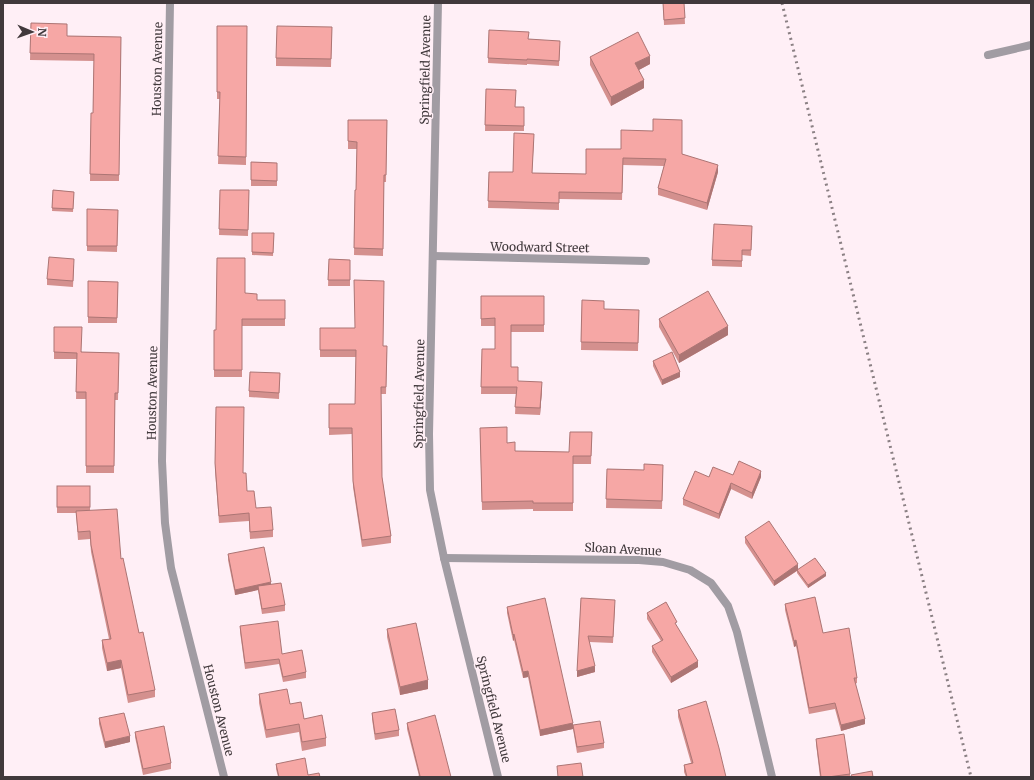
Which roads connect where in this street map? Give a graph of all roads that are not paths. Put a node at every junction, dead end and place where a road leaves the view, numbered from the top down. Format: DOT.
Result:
graph roads {
  1 [pos="170,3"];
  2 [pos="438,3"];
  3 [pos="1031,45"];
  4 [pos="988,55"];
  5 [pos="433,256"];
  6 [pos="646,262"];
  7 [pos="444,558"];
  8 [pos="224,777"];
  9 [pos="498,777"];
  10 [pos="772,777"];
  1 -- 8 [label="street, Houston Avenue"];
  2 -- 5 [label="street, Springfield Avenue"];
  3 -- 4 [label="street"];
  5 -- 6 [label="street, Woodward Street"];
  5 -- 7 [label="street, Springfield Avenue"];
  7 -- 9 [label="street, Springfield Avenue"];
  7 -- 10 [label="street, Sloan Avenue"];
}
